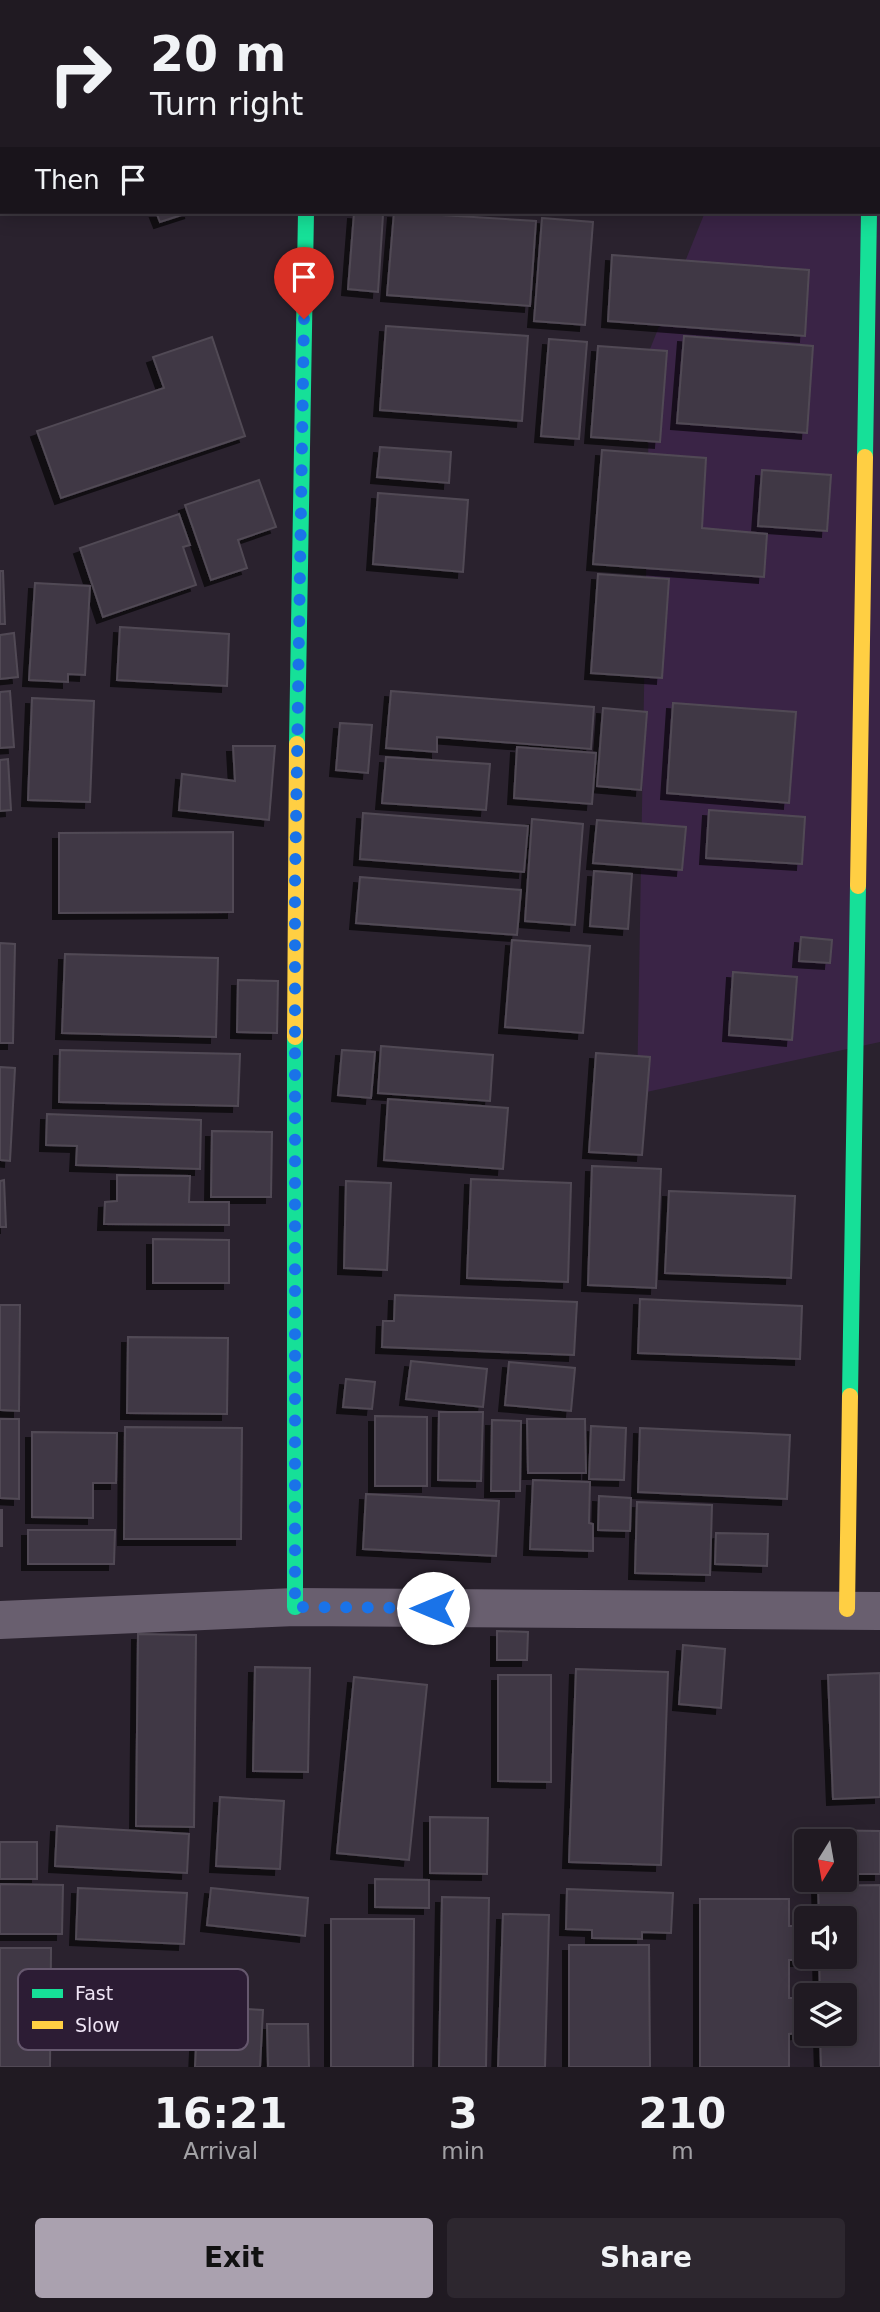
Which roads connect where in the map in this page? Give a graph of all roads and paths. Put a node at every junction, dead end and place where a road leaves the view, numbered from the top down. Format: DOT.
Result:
graph roads {
  1 [pos="306,214"];
  2 [pos="869,214"];
  3 [pos="295,1607"];
  4 [pos="864,1610"];
  5 [pos="0,1620"];
  1 -- 3 [label="street"];
  2 -- 4 [label="street"];
  3 -- 4 [label="street"];
  3 -- 5 [label="street"];
}
